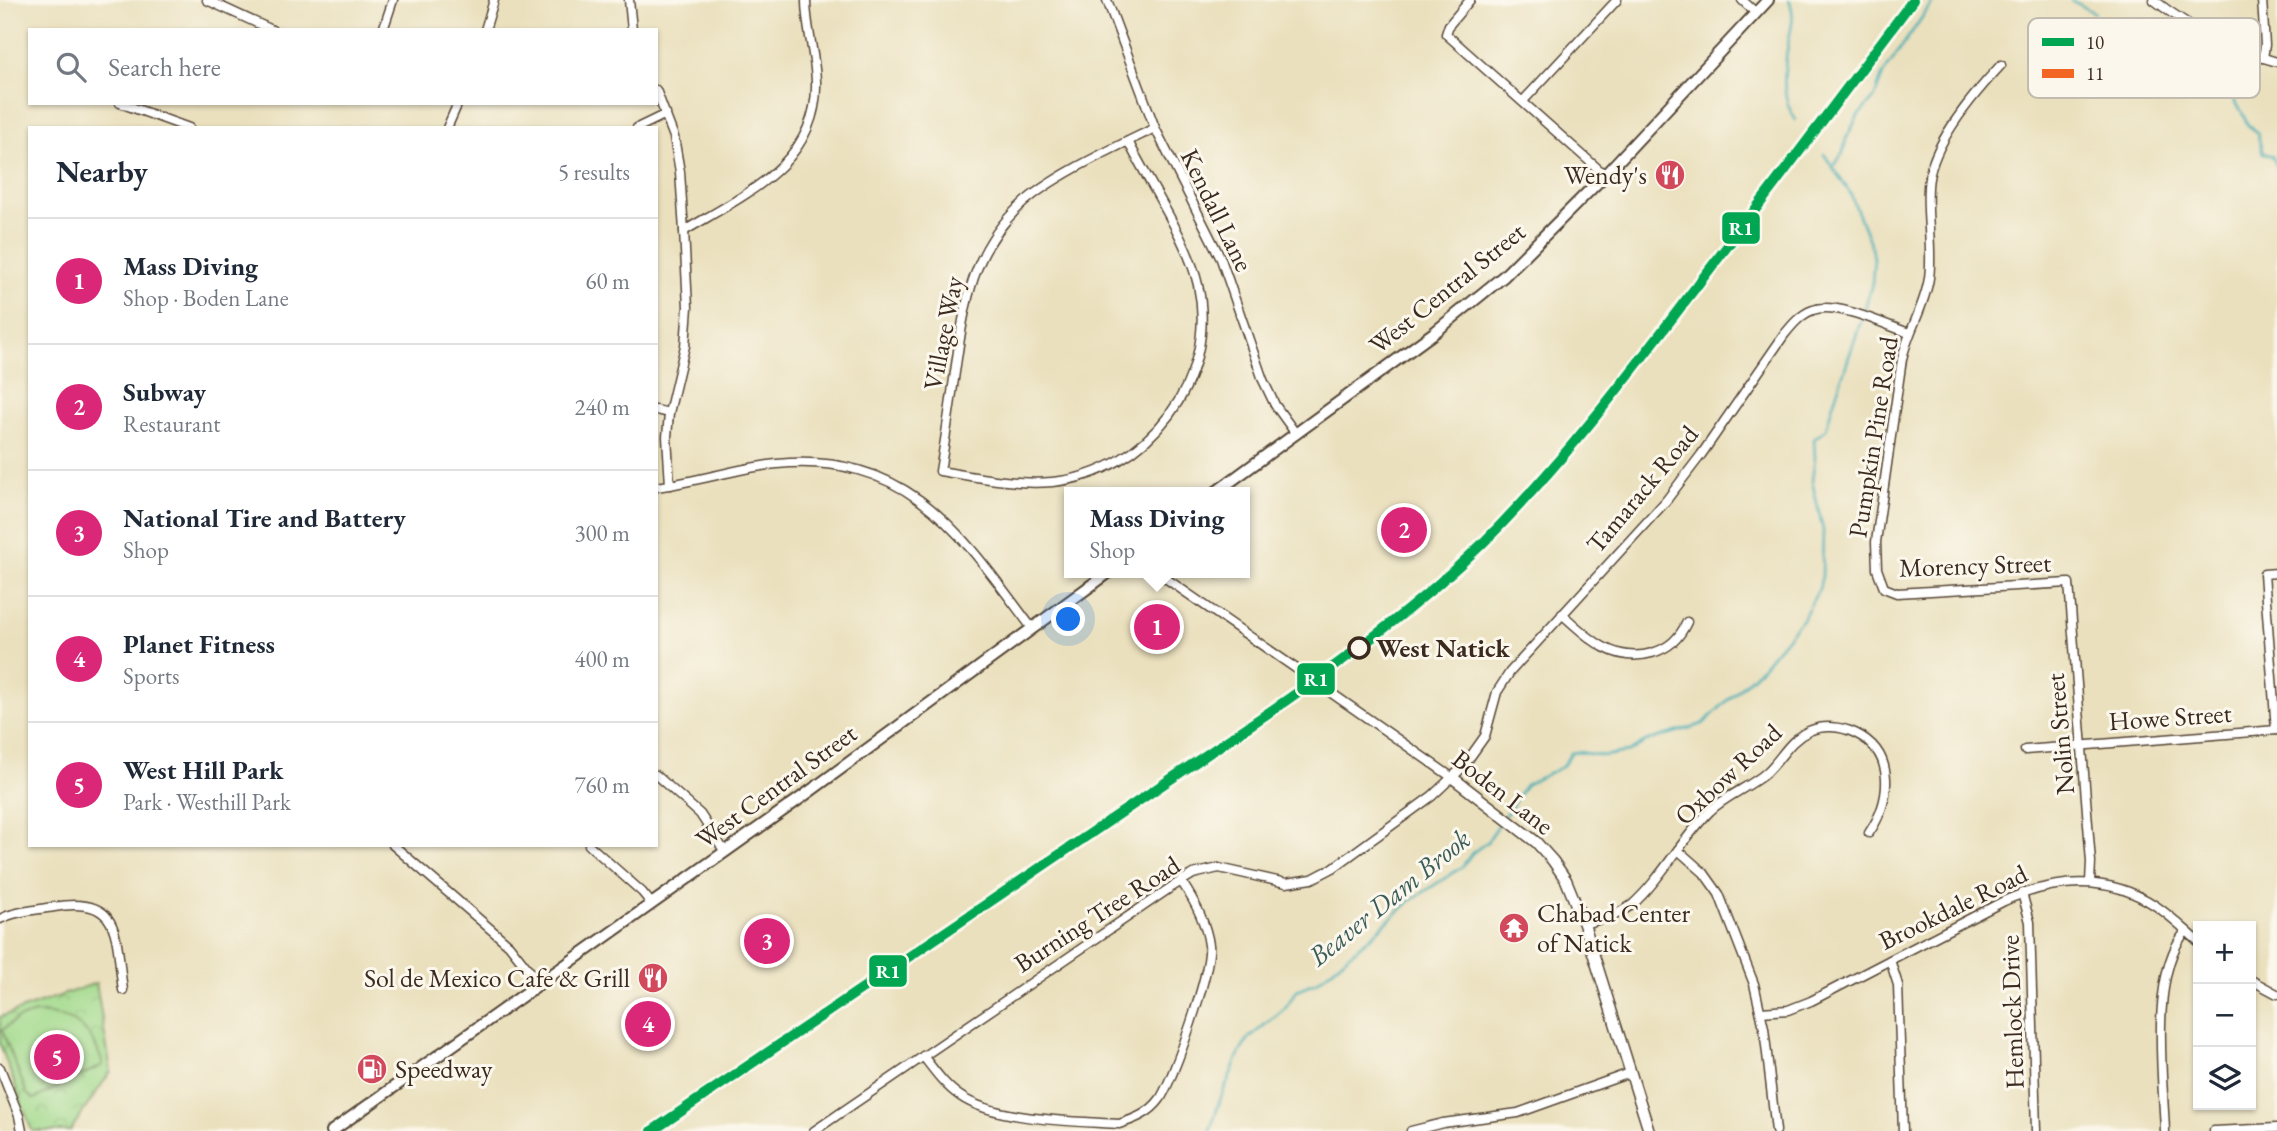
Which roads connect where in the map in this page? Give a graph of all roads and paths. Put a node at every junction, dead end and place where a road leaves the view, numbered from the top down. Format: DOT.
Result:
graph roads {
  1 [pos="207,0"];
  2 [pos="393,0"];
  3 [pos="494,0"];
  4 [pos="629,0"];
  5 [pos="806,0"];
  6 [pos="1107,0"];
  7 [pos="1470,0"];
  8 [pos="1617,0"];
  9 [pos="1742,0"];
  10 [pos="1768,0"];
  11 [pos="2154,0"];
  12 [pos="2262,0"];
  13 [pos="1756,13"];
  14 [pos="2184,18"];
  15 [pos="268,28"];
  16 [pos="384,28"];
  17 [pos="486,28"];
  18 [pos="632,28"];
  19 [pos="2260,57"];
  20 [pos="2263,58"];
  21 [pos="2277,62"];
  22 [pos="2001,65"];
  23 [pos="658,95"];
  24 [pos="1523,101"];
  25 [pos="126,105"];
  26 [pos="457,105"];
  27 [pos="666,114"];
  28 [pos="183,126"];
  29 [pos="448,126"];
  30 [pos="642,126"];
  31 [pos="1155,128"];
  32 [pos="1128,141"];
  33 [pos="1605,175"];
  34 [pos="684,231"];
  35 [pos="1909,333"];
  36 [pos="658,410"];
  37 [pos="669,413"];
  38 [pos="1296,433"];
  39 [pos="670,485"];
  40 [pos="658,487"];
  41 [pos="1223,487"];
  42 [pos="2277,573"];
  43 [pos="1101,578"];
  44 [pos="1165,578"];
  45 [pos="2068,583"];
  46 [pos="1884,588"];
  47 [pos="1562,614"];
  48 [pos="1687,622"];
  49 [pos="1032,628"];
  50 [pos="1301,673"];
  51 [pos="1328,690"];
  52 [pos="2276,730"];
  53 [pos="2082,745"];
  54 [pos="2025,750"];
  55 [pos="658,777"];
  56 [pos="1453,778"];
  57 [pos="1869,833"];
  58 [pos="395,847"];
  59 [pos="591,847"];
  60 [pos="1678,850"];
  61 [pos="724,852"];
  62 [pos="1181,881"];
  63 [pos="2090,882"];
  64 [pos="2022,893"];
  65 [pos="652,904"];
  66 [pos="0,919"];
  67 [pos="1584,924"];
  68 [pos="2186,931"];
  69 [pos="2193,937"];
  70 [pos="1890,960"];
  71 [pos="540,983"];
  72 [pos="2256,983"];
  73 [pos="123,990"];
  74 [pos="2277,995"];
  75 [pos="1761,1012"];
  76 [pos="923,1056"];
  77 [pos="0,1069"];
  78 [pos="1630,1073"];
  79 [pos="2277,1128"];
  80 [pos="819,1130"];
  81 [pos="22,1131"];
  82 [pos="332,1131"];
  83 [pos="1411,1131"];
  84 [pos="1649,1131"];
  85 [pos="1776,1131"];
  86 [pos="1903,1131"];
  87 [pos="2036,1131"];
  88 [pos="2165,1131"];
  89 [pos="2214,1131"];
  1 -- 15 [label="street"];
  2 -- 16 [label="street"];
  3 -- 17 [label="street"];
  4 -- 18 [label="street"];
  5 -- 34 [label="street"];
  6 -- 31 [label="street, Kendall Lane"];
  7 -- 24 [label="street"];
  8 -- 24 [label="street"];
  9 -- 13 [label="street"];
  10 -- 13 [label="main road, West Central Street"];
  11 -- 14 [label="street"];
  12 -- 20 [label="street"];
  13 -- 33 [label="main road, West Central Street"];
  19 -- 20 [label="street"];
  20 -- 21 [label="street"];
  22 -- 35 [label="street, Pumpkin Pine Road"];
  23 -- 27 [label="street"];
  24 -- 33 [label="street"];
  25 -- 28 [label="street"];
  26 -- 29 [label="street"];
  27 -- 30 [label="street"];
  27 -- 34 [label="street"];
  31 -- 32 [label="street, Village Way"];
  31 -- 38 [label="street, Kendall Lane"];
  32 -- 32 [label="street, Village Way"];
  33 -- 38 [label="main road, West Central Street"];
  34 -- 37 [label="street"];
  35 -- 46 [label="street, Pumpkin Pine Road"];
  35 -- 47 [label="street, Tamarack Road"];
  36 -- 37 [label="street"];
  37 -- 39 [label="street"];
  38 -- 41 [label="main road, West Central Street"];
  39 -- 40 [label="street"];
  39 -- 49 [label="street"];
  42 -- 52 [label="street"];
  43 -- 49 [label="main road, West Central Street"];
  44 -- 50 [label="street"];
  45 -- 46 [label="street, Morency Street"];
  45 -- 53 [label="street, Nolin Street"];
  47 -- 48 [label="street"];
  47 -- 56 [label="street, Tamarack Road"];
  49 -- 61 [label="main road, West Central Street"];
  51 -- 56 [label="street, Boden Lane"];
  52 -- 53 [label="street, Howe Street"];
  53 -- 54 [label="street, Howe Street"];
  53 -- 63 [label="street, Nolin Street"];
  55 -- 61 [label="street"];
  56 -- 62 [label="street, Burning Tree Road"];
  56 -- 67 [label="street, Boden Lane"];
  57 -- 60 [label="street, Oxbow Road"];
  58 -- 71 [label="street"];
  59 -- 65 [label="street"];
  60 -- 67 [label="street, Oxbow Road"];
  60 -- 75 [label="street"];
  61 -- 65 [label="main road, West Central Street"];
  62 -- 76 [label="street, Burning Tree Road"];
  62 -- 76 [label="street"];
  63 -- 64 [label="street, Brookdale Road"];
  63 -- 68 [label="street, Brookdale Road"];
  64 -- 70 [label="street, Brookdale Road"];
  64 -- 87 [label="street, Hemlock Drive"];
  65 -- 71 [label="main road, West Central Street"];
  66 -- 73 [label="street"];
  67 -- 78 [label="street, Boden Lane"];
  68 -- 69 [label="street, Brookdale Road"];
  68 -- 88 [label="street"];
  70 -- 75 [label="street, Brookdale Road"];
  70 -- 86 [label="street"];
  71 -- 82 [label="main road, West Central Street"];
  72 -- 74 [label="street"];
  75 -- 85 [label="street"];
  76 -- 80 [label="street, Burning Tree Road"];
  77 -- 81 [label="street"];
  78 -- 83 [label="street"];
  78 -- 84 [label="street, Boden Lane"];
  79 -- 89 [label="street"];
}
